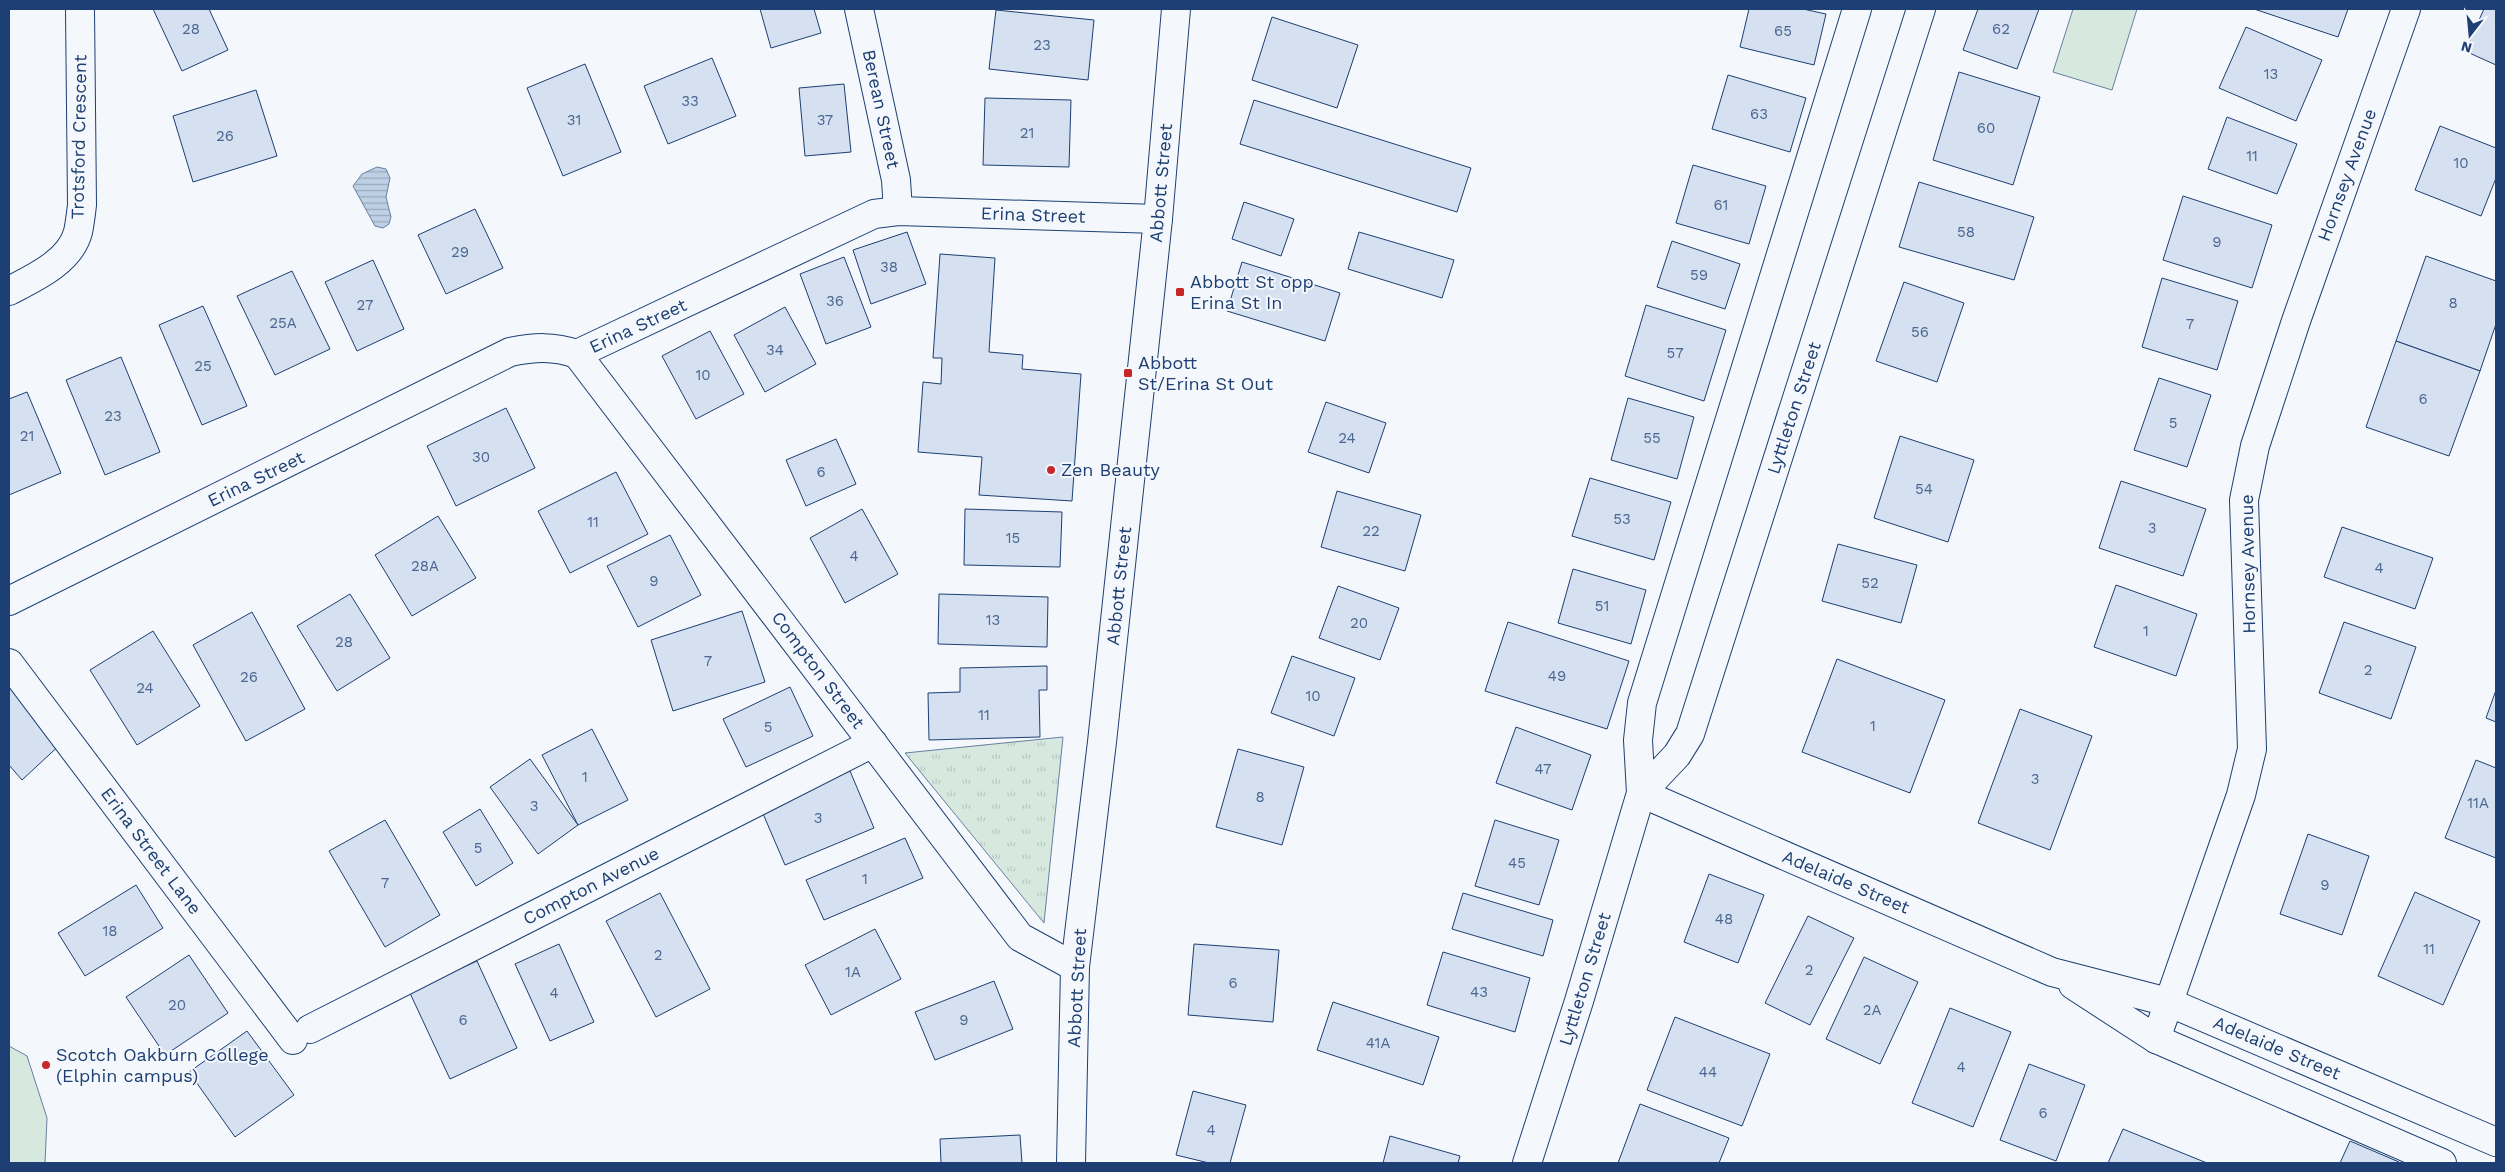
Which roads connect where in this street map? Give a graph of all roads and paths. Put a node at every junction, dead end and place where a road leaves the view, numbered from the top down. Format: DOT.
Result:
graph roads {
  1 [pos="80,9"];
  2 [pos="859,9"];
  3 [pos="1176,9"];
  4 [pos="1857,9"];
  5 [pos="1921,9"];
  6 [pos="2406,9"];
  7 [pos="898,211"];
  8 [pos="1158,219"];
  9 [pos="9,290"];
  10 [pos="577,354"];
  11 [pos="9,601"];
  12 [pos="9,663"];
  13 [pos="873,743"];
  14 [pos="1641,793"];
  15 [pos="1075,968"];
  16 [pos="2052,972"];
  17 [pos="2168,1002"];
  18 [pos="301,1034"];
  19 [pos="2156,1039"];
  20 [pos="2276,1048"];
  21 [pos="2260,1084"];
  22 [pos="2379,1092"];
  23 [pos="2363,1128"];
  24 [pos="2496,1142"];
  25 [pos="2496,1154"];
  26 [pos="1071,1163"];
  27 [pos="1527,1163"];
  28 [pos="2442,1163"];
  29 [pos="2492,1163"];
  1 -- 9 [label="street, Trotsford Crescent"];
  2 -- 7 [label="street, Berean Street"];
  3 -- 8 [label="street, Abbott Street"];
  4 -- 14 [label="street, Lyttleton Street"];
  5 -- 14 [label="street, Lyttleton Street"];
  6 -- 17 [label="street, Hornsey Avenue"];
  7 -- 8 [label="street, Erina Street"];
  7 -- 10 [label="street, Erina Street"];
  8 -- 15 [label="street, Abbott Street"];
  10 -- 11 [label="street, Erina Street"];
  10 -- 13 [label="street, Compton Street"];
  12 -- 18 [label="street, Erina Street Lane"];
  13 -- 15 [label="street, Compton Street"];
  13 -- 18 [label="street, Compton Avenue"];
  14 -- 16 [label="street, Adelaide Street"];
  14 -- 27 [label="street, Lyttleton Street"];
  15 -- 26 [label="street, Abbott Street"];
  16 -- 17 [label="street, Adelaide Street"];
  16 -- 19 [label="street, Adelaide Street"];
  17 -- 19 [label="street, Hornsey Avenue"];
  17 -- 20 [label="street, Adelaide Street"];
  19 -- 21 [label="street, Adelaide Street"];
  20 -- 21 [label="street"];
  20 -- 22 [label="street, Adelaide Street"];
  21 -- 23 [label="street, Adelaide Street"];
  22 -- 23 [label="street"];
  22 -- 24 [label="street, Adelaide Street"];
  23 -- 28 [label="street, Adelaide Street"];
  25 -- 29 [label="street"];
}
